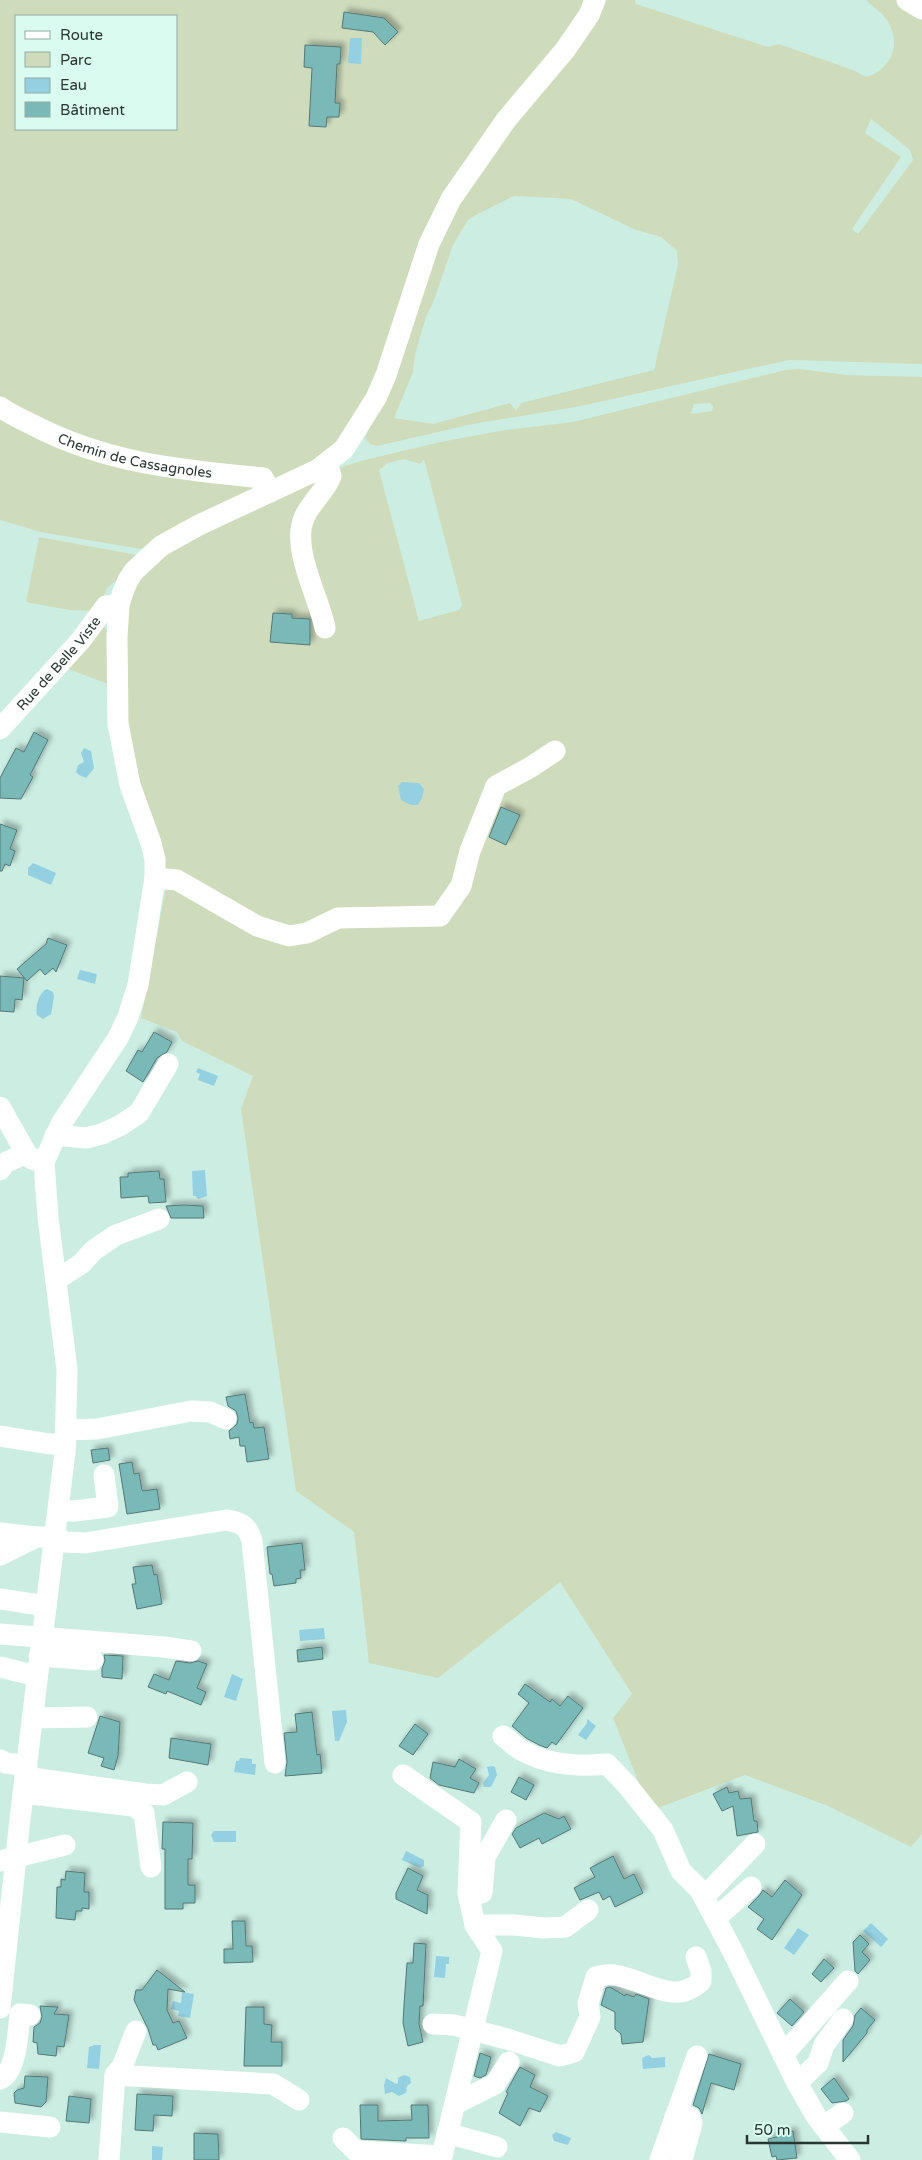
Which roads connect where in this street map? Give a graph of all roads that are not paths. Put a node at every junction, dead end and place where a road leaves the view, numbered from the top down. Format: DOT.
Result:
graph roads {
  1 [pos="595,0"];
  2 [pos="907,0"];
  3 [pos="922,9"];
  4 [pos="0,407"];
  5 [pos="327,463"];
  6 [pos="270,492"];
  7 [pos="119,605"];
  8 [pos="325,628"];
  9 [pos="0,729"];
  10 [pos="555,751"];
  11 [pos="155,878"];
  12 [pos="168,1064"];
  13 [pos="0,1107"];
  14 [pos="55,1135"];
  15 [pos="35,1157"];
  16 [pos="0,1170"];
  17 [pos="159,1219"];
  18 [pos="56,1280"];
  19 [pos="226,1419"];
  20 [pos="0,1436"];
  21 [pos="66,1437"];
  22 [pos="104,1475"];
  23 [pos="58,1511"];
  24 [pos="0,1533"];
  25 [pos="45,1537"];
  26 [pos="0,1555"];
  27 [pos="0,1599"];
  28 [pos="46,1606"];
  29 [pos="0,1634"];
  30 [pos="191,1651"];
  31 [pos="40,1657"];
  32 [pos="93,1660"];
  33 [pos="0,1667"];
  34 [pos="87,1717"];
  35 [pos="32,1718"];
  36 [pos="502,1736"];
  37 [pos="0,1760"];
  38 [pos="274,1763"];
  39 [pos="403,1775"];
  40 [pos="25,1779"];
  41 [pos="187,1782"];
  42 [pos="506,1820"];
  43 [pos="755,1844"];
  44 [pos="65,1845"];
  45 [pos="8,1859"];
  46 [pos="151,1867"];
  47 [pos="7,1880"];
  48 [pos="751,1887"];
  49 [pos="704,1897"];
  50 [pos="588,1910"];
  51 [pos="716,1918"];
  52 [pos="475,1925"];
  53 [pos="696,1958"];
  54 [pos="848,1981"];
  55 [pos="0,2008"];
  56 [pos="30,2016"];
  57 [pos="843,2020"];
  58 [pos="433,2024"];
  59 [pos="136,2031"];
  60 [pos="473,2031"];
  61 [pos="783,2055"];
  62 [pos="697,2056"];
  63 [pos="509,2062"];
  64 [pos="115,2075"];
  65 [pos="0,2079"];
  66 [pos="797,2083"];
  67 [pos="299,2100"];
  68 [pos="455,2104"];
  69 [pos="843,2113"];
  70 [pos="675,2116"];
  71 [pos="0,2122"];
  72 [pos="50,2126"];
  73 [pos="824,2126"];
  74 [pos="447,2133"];
  75 [pos="343,2138"];
  76 [pos="497,2147"];
  77 [pos="441,2158"];
  78 [pos="109,2160"];
  79 [pos="660,2160"];
  80 [pos="682,2160"];
  81 [pos="850,2160"];
  1 -- 5 [label="street"];
  2 -- 3 [label="street"];
  4 -- 6 [label="street, Chemin de Cassagnoles"];
  5 -- 6 [label="street"];
  5 -- 8 [label="street"];
  6 -- 7 [label="street"];
  7 -- 9 [label="street, Rue de Belle Viste"];
  7 -- 11 [label="street"];
  10 -- 11 [label="street"];
  11 -- 14 [label="street"];
  12 -- 14 [label="street"];
  13 -- 15 [label="street"];
  14 -- 15 [label="street"];
  15 -- 16 [label="street"];
  15 -- 18 [label="street"];
  17 -- 18 [label="street"];
  18 -- 21 [label="street"];
  19 -- 21 [label="street"];
  20 -- 21 [label="street"];
  21 -- 23 [label="street"];
  22 -- 23 [label="street"];
  23 -- 25 [label="street"];
  24 -- 25 [label="street"];
  25 -- 26 [label="street"];
  25 -- 28 [label="street"];
  25 -- 38 [label="street"];
  27 -- 28 [label="street"];
  28 -- 31 [label="street"];
  29 -- 31 [label="street"];
  30 -- 31 [label="street"];
  31 -- 32 [label="street"];
  31 -- 33 [label="street"];
  31 -- 35 [label="street"];
  34 -- 35 [label="street"];
  35 -- 40 [label="street"];
  36 -- 49 [label="street"];
  37 -- 40 [label="street"];
  39 -- 52 [label="street"];
  40 -- 41 [label="street"];
  40 -- 45 [label="street"];
  40 -- 46 [label="street"];
  42 -- 52 [label="street"];
  43 -- 49 [label="street"];
  44 -- 45 [label="street"];
  45 -- 47 [label="street"];
  47 -- 55 [label="street"];
  48 -- 51 [label="street"];
  49 -- 51 [label="street"];
  50 -- 52 [label="street"];
  51 -- 61 [label="street"];
  52 -- 60 [label="street"];
  53 -- 60 [label="street"];
  54 -- 61 [label="street"];
  56 -- 65 [label="street"];
  57 -- 66 [label="street"];
  58 -- 60 [label="street"];
  59 -- 64 [label="street"];
  60 -- 68 [label="street"];
  61 -- 66 [label="street"];
  62 -- 70 [label="street"];
  63 -- 68 [label="street"];
  64 -- 67 [label="street"];
  64 -- 78 [label="street"];
  66 -- 73 [label="street"];
  68 -- 74 [label="street"];
  69 -- 73 [label="street"];
  70 -- 79 [label="street"];
  70 -- 80 [label="street"];
  71 -- 72 [label="street"];
  73 -- 81 [label="street"];
  74 -- 76 [label="street"];
  74 -- 77 [label="street"];
  75 -- 77 [label="street"];
}
